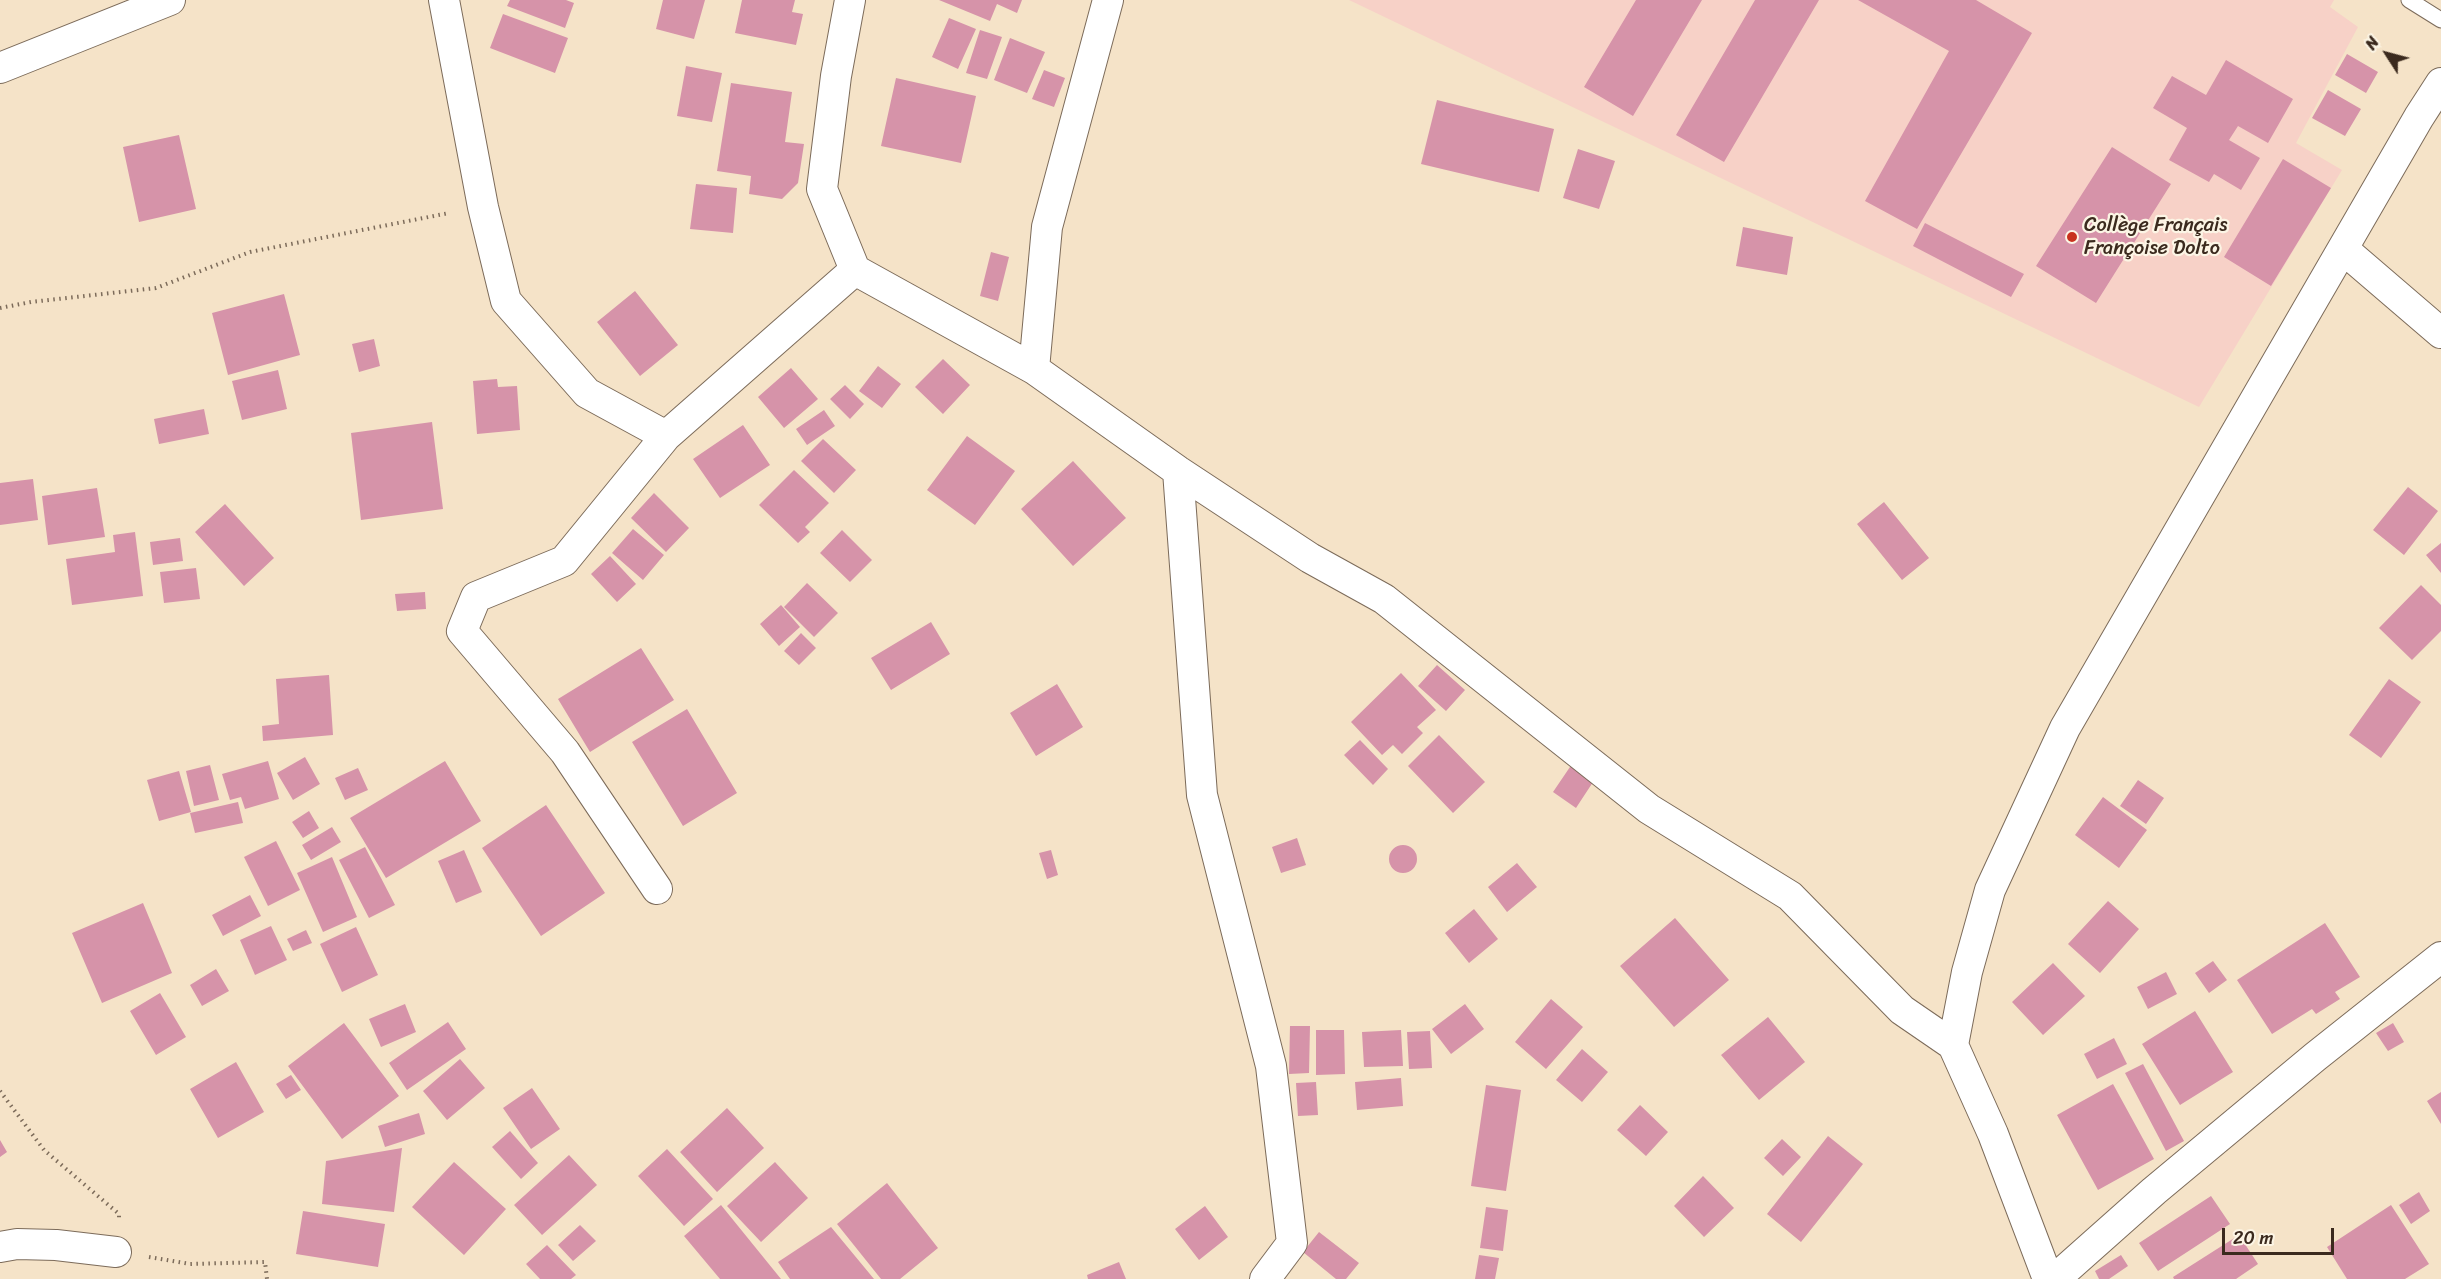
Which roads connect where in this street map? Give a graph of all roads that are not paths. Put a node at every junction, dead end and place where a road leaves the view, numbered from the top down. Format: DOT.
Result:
graph roads {
  1 [pos="170,0"];
  2 [pos="444,0"];
  3 [pos="850,0"];
  4 [pos="1108,0"];
  5 [pos="2409,0"];
  6 [pos="2441,20"];
  7 [pos="0,68"];
  8 [pos="2441,83"];
  9 [pos="2343,249"];
  10 [pos="855,270"];
  11 [pos="2441,333"];
  12 [pos="1034,369"];
  13 [pos="666,436"];
  14 [pos="1178,471"];
  15 [pos="657,889"];
  16 [pos="2441,957"];
  17 [pos="1953,1045"];
  18 [pos="0,1247"];
  19 [pos="116,1252"];
  20 [pos="1265,1279"];
  21 [pos="2048,1279"];
  22 [pos="2055,1279"];
  1 -- 7 [label="street"];
  2 -- 13 [label="street"];
  3 -- 10 [label="street"];
  4 -- 12 [label="street"];
  5 -- 6 [label="lane"];
  8 -- 9 [label="street"];
  9 -- 11 [label="street"];
  9 -- 17 [label="street"];
  10 -- 12 [label="street"];
  10 -- 13 [label="street"];
  12 -- 14 [label="street"];
  13 -- 15 [label="street"];
  14 -- 17 [label="street"];
  14 -- 20 [label="street"];
  16 -- 22 [label="street"];
  17 -- 21 [label="street"];
  18 -- 19 [label="street"];
}
